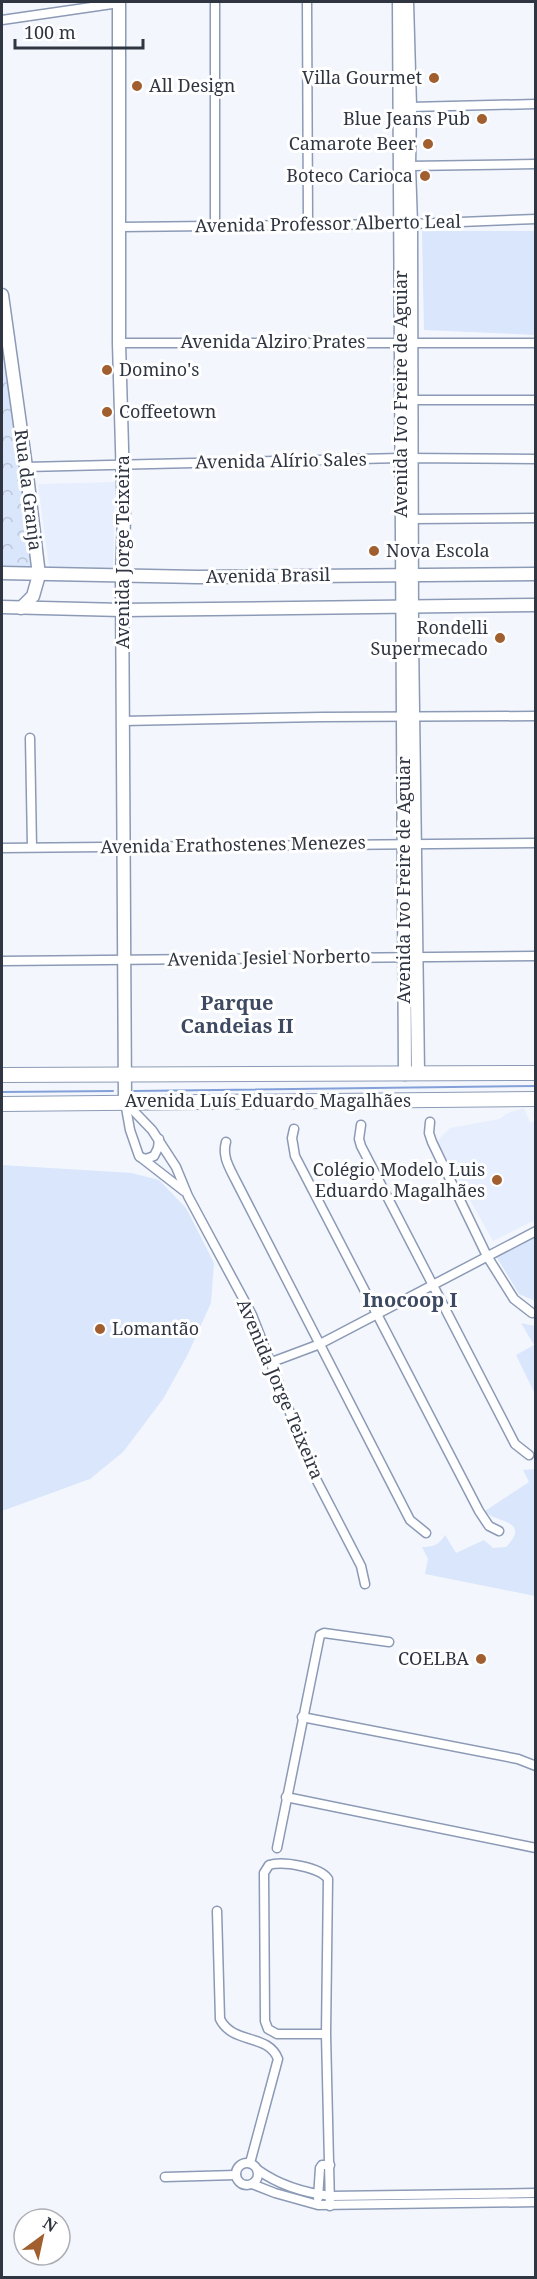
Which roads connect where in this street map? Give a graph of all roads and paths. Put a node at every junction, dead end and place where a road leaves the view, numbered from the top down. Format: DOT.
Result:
graph roads {
  1 [pos="119,2"];
  2 [pos="215,2"];
  3 [pos="307,2"];
  4 [pos="399,2"];
  5 [pos="407,2"];
  6 [pos="2,20"];
  7 [pos="536,104"];
  8 [pos="410,107"];
  9 [pos="536,164"];
  10 [pos="408,166"];
  11 [pos="536,219"];
  12 [pos="405,224"];
  13 [pos="215,225"];
  14 [pos="308,226"];
  15 [pos="120,227"];
  16 [pos="2,295"];
  17 [pos="406,342"];
  18 [pos="119,343"];
  19 [pos="536,343"];
  20 [pos="413,400"];
  21 [pos="536,400"];
  22 [pos="407,459"];
  23 [pos="536,459"];
  24 [pos="123,464"];
  25 [pos="26,467"];
  26 [pos="536,518"];
  27 [pos="412,519"];
  28 [pos="2,573"];
  29 [pos="122,574"];
  30 [pos="408,574"];
  31 [pos="536,574"];
  32 [pos="39,575"];
  33 [pos="536,605"];
  34 [pos="2,608"];
  35 [pos="21,608"];
  36 [pos="408,608"];
  37 [pos="123,610"];
  38 [pos="536,716"];
  39 [pos="409,717"];
  40 [pos="123,721"];
  41 [pos="30,738"];
  42 [pos="409,843"];
  43 [pos="536,843"];
  44 [pos="32,847"];
  45 [pos="123,847"];
  46 [pos="2,848"];
  47 [pos="536,956"];
  48 [pos="403,957"];
  49 [pos="417,957"];
  50 [pos="125,960"];
  51 [pos="2,961"];
  52 [pos="536,1072"];
  53 [pos="123,1074"];
  54 [pos="411,1074"];
  55 [pos="2,1075"];
  56 [pos="536,1099"];
  57 [pos="2,1104"];
  58 [pos="125,1105"];
  59 [pos="430,1122"];
  60 [pos="361,1125"];
  61 [pos="294,1129"];
  62 [pos="159,1139"];
  63 [pos="226,1142"];
  64 [pos="139,1156"];
  65 [pos="188,1196"];
  66 [pos="536,1232"];
  67 [pos="487,1256"];
  68 [pos="433,1285"];
  69 [pos="532,1313"];
  70 [pos="377,1315"];
  71 [pos="320,1344"];
  72 [pos="272,1362"];
  73 [pos="529,1455"];
  74 [pos="499,1530"];
  75 [pos="426,1533"];
  76 [pos="365,1584"];
  77 [pos="389,1642"];
  78 [pos="302,1717"];
  79 [pos="536,1766"];
  80 [pos="286,1797"];
  81 [pos="277,1848"];
  82 [pos="536,1848"];
  83 [pos="217,1911"];
  84 [pos="326,2034"];
  85 [pos="250,2163"];
  86 [pos="330,2165"];
  87 [pos="258,2170"];
  88 [pos="236,2175"];
  89 [pos="165,2176"];
  90 [pos="252,2184"];
  91 [pos="536,2193"];
  92 [pos="318,2194"];
  93 [pos="331,2196"];
  94 [pos="536,2202"];
  95 [pos="318,2205"];
  96 [pos="330,2206"];
  1 -- 6 [label="street"];
  1 -- 15 [label="street, Avenida Jorge Teixeira"];
  2 -- 13 [label="street"];
  3 -- 14 [label="street"];
  4 -- 12 [label="street, Avenida Ivo Freire de Aguiar"];
  5 -- 8 [label="street, Avenida Ivo Freire de Aguiar"];
  7 -- 8 [label="street"];
  8 -- 10 [label="street, Avenida Ivo Freire de Aguiar"];
  9 -- 10 [label="street"];
  10 -- 12 [label="street, Avenida Ivo Freire de Aguiar"];
  11 -- 12 [label="street, Avenida Professor Alberto Leal"];
  12 -- 14 [label="street, Avenida Professor Alberto Leal"];
  12 -- 17 [label="street, Avenida Ivo Freire de Aguiar"];
  13 -- 14 [label="street, Avenida Professor Alberto Leal"];
  13 -- 15 [label="street, Avenida Professor Alberto Leal"];
  15 -- 18 [label="street, Avenida Jorge Teixeira"];
  16 -- 25 [label="street, Rua da Granja"];
  17 -- 18 [label="street, Avenida Alziro Prates"];
  17 -- 19 [label="street, Avenida Alziro Prates"];
  17 -- 20 [label="street, Avenida Ivo Freire de Aguiar"];
  17 -- 22 [label="street, Avenida Ivo Freire de Aguiar"];
  18 -- 24 [label="street, Avenida Jorge Teixeira"];
  20 -- 21 [label="street"];
  20 -- 22 [label="street, Avenida Ivo Freire de Aguiar"];
  22 -- 23 [label="street, Avenida Alírio Sales"];
  22 -- 24 [label="street, Avenida Alírio Sales"];
  22 -- 27 [label="street, Avenida Ivo Freire de Aguiar"];
  22 -- 30 [label="street, Avenida Ivo Freire de Aguiar"];
  24 -- 25 [label="street, Avenida Alírio Sales"];
  24 -- 29 [label="street, Avenida Jorge Teixeira"];
  25 -- 32 [label="street, Rua da Granja"];
  26 -- 27 [label="street"];
  27 -- 30 [label="street, Avenida Ivo Freire de Aguiar"];
  28 -- 32 [label="street, Avenida Brasil"];
  29 -- 30 [label="street, Avenida Brasil"];
  29 -- 32 [label="street, Avenida Brasil"];
  29 -- 37 [label="street, Avenida Jorge Teixeira"];
  30 -- 31 [label="street, Avenida Brasil"];
  30 -- 36 [label="street, Avenida Ivo Freire de Aguiar"];
  32 -- 35 [label="street, Rua da Granja"];
  33 -- 36 [label="street, Avenida Brasil"];
  34 -- 35 [label="street, Avenida Brasil"];
  35 -- 37 [label="street, Avenida Brasil"];
  36 -- 37 [label="street, Avenida Brasil"];
  36 -- 39 [label="street, Avenida Ivo Freire de Aguiar"];
  37 -- 40 [label="street, Avenida Jorge Teixeira"];
  38 -- 39 [label="street"];
  39 -- 40 [label="street"];
  39 -- 42 [label="street, Avenida Ivo Freire de Aguiar"];
  40 -- 45 [label="street, Avenida Jorge Teixeira"];
  41 -- 44 [label="street"];
  42 -- 43 [label="street, Avenida Erathostenes Menezes"];
  42 -- 45 [label="street, Avenida Erathostenes Menezes"];
  42 -- 48 [label="street, Avenida Ivo Freire de Aguiar"];
  42 -- 49 [label="street, Avenida Ivo Freire de Aguiar"];
  44 -- 45 [label="street, Avenida Erathostenes Menezes"];
  44 -- 46 [label="street, Avenida Erathostenes Menezes"];
  45 -- 50 [label="street, Avenida Jorge Teixeira"];
  47 -- 49 [label="street, Avenida Jesiel Norberto"];
  48 -- 49 [label="street, Avenida Jesiel Norberto"];
  48 -- 50 [label="street, Avenida Jesiel Norberto"];
  48 -- 54 [label="street, Avenida Ivo Freire de Aguiar"];
  49 -- 54 [label="street, Avenida Ivo Freire de Aguiar"];
  50 -- 51 [label="street, Avenida Jesiel Norberto"];
  50 -- 53 [label="street, Avenida Jorge Teixeira"];
  52 -- 54 [label="main road, Avenida Luís Eduardo Magalhães"];
  53 -- 54 [label="main road, Avenida Luís Eduardo Magalhães"];
  53 -- 55 [label="main road, Avenida Luís Eduardo Magalhães"];
  53 -- 58 [label="street, Avenida Jorge Teixeira"];
  56 -- 58 [label="main road, Avenida Luís Eduardo Magalhães"];
  57 -- 58 [label="main road, Avenida Luís Eduardo Magalhães"];
  58 -- 62 [label="street, Avenida Jorge Teixeira"];
  58 -- 64 [label="street, Avenida Jorge Teixeira"];
  59 -- 67 [label="street"];
  60 -- 68 [label="street"];
  61 -- 70 [label="street"];
  62 -- 64 [label="street"];
  62 -- 65 [label="street, Avenida Jorge Teixeira"];
  63 -- 71 [label="street"];
  64 -- 65 [label="street, Avenida Jorge Teixeira"];
  65 -- 72 [label="street, Avenida Jorge Teixeira"];
  66 -- 67 [label="street"];
  67 -- 68 [label="street"];
  67 -- 69 [label="street"];
  68 -- 70 [label="street"];
  68 -- 73 [label="street"];
  70 -- 71 [label="street"];
  70 -- 74 [label="street"];
  71 -- 72 [label="street"];
  71 -- 75 [label="street"];
  72 -- 76 [label="street, Avenida Jorge Teixeira"];
  77 -- 78 [label="street"];
  78 -- 79 [label="street"];
  78 -- 80 [label="street"];
  80 -- 81 [label="street"];
  80 -- 82 [label="street"];
  83 -- 85 [label="street"];
  84 -- 84 [label="street"];
  84 -- 86 [label="street"];
  85 -- 87 [label="street"];
  85 -- 88 [label="street"];
  86 -- 92 [label="street"];
  86 -- 93 [label="street"];
  87 -- 90 [label="street"];
  87 -- 92 [label="street"];
  88 -- 89 [label="street"];
  88 -- 90 [label="street"];
  90 -- 95 [label="street"];
  91 -- 93 [label="street"];
  92 -- 93 [label="street"];
  92 -- 95 [label="street"];
  93 -- 96 [label="street"];
  94 -- 96 [label="street"];
  95 -- 96 [label="street"];
}
